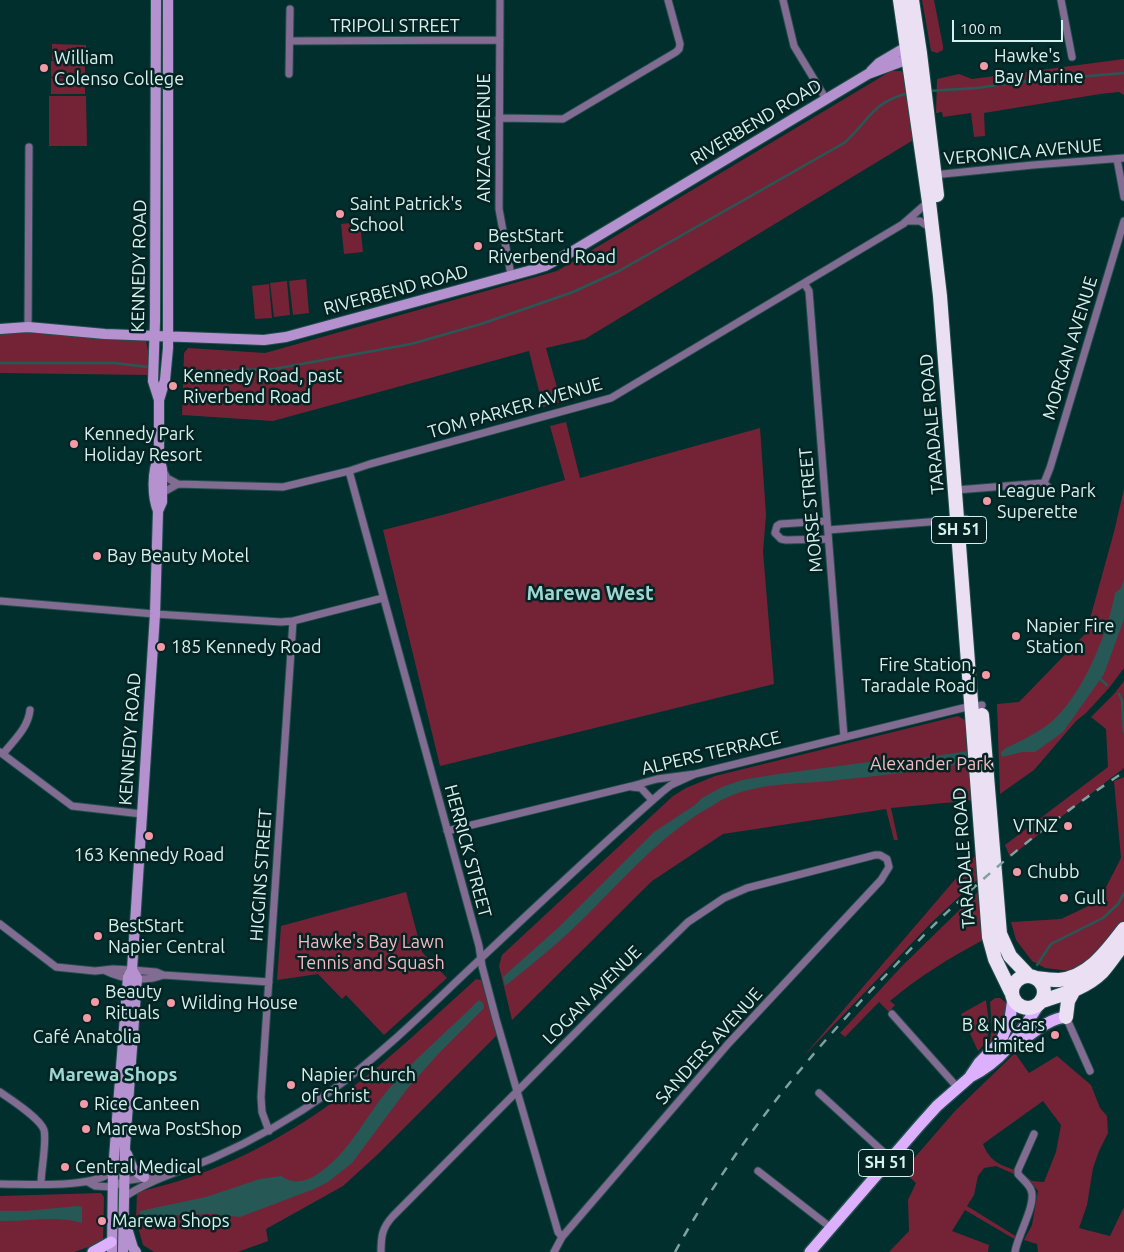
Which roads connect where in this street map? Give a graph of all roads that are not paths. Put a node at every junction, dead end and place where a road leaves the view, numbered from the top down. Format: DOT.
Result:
graph roads {
  1 [pos="156,0"];
  2 [pos="168,0"];
  3 [pos="500,0"];
  4 [pos="668,0"];
  5 [pos="783,0"];
  6 [pos="900,0"];
  7 [pos="912,0"];
  8 [pos="1061,0"];
  9 [pos="290,9"];
  10 [pos="500,40"];
  11 [pos="290,41"];
  12 [pos="914,54"];
  13 [pos="1072,57"];
  14 [pos="289,74"];
  15 [pos="826,99"];
  16 [pos="500,118"];
  17 [pos="156,132"];
  18 [pos="167,132"];
  19 [pos="29,148"];
  20 [pos="1121,158"];
  21 [pos="930,175"];
  22 [pos="1124,198"];
  23 [pos="929,202"];
  24 [pos="907,221"];
  25 [pos="1124,222"];
  26 [pos="932,230"];
  27 [pos="511,275"];
  28 [pos="804,283"];
  29 [pos="28,327"];
  30 [pos="0,329"];
  31 [pos="154,336"];
  32 [pos="168,337"];
  33 [pos="159,400"];
  34 [pos="159,456"];
  35 [pos="162,469"];
  36 [pos="349,471"];
  37 [pos="1044,482"];
  38 [pos="178,484"];
  39 [pos="960,490"];
  40 [pos="1053,491"];
  41 [pos="162,493"];
  42 [pos="158,511"];
  43 [pos="962,519"];
  44 [pos="827,520"];
  45 [pos="828,530"];
  46 [pos="828,539"];
  47 [pos="383,598"];
  48 [pos="0,602"];
  49 [pos="155,614"];
  50 [pos="292,621"];
  51 [pos="977,706"];
  52 [pos="30,710"];
  53 [pos="844,737"];
  54 [pos="1,753"];
  55 [pos="695,774"];
  56 [pos="632,786"];
  57 [pos="652,800"];
  58 [pos="142,814"];
  59 [pos="447,831"];
  60 [pos="889,863"];
  61 [pos="0,924"];
  62 [pos="1124,929"];
  63 [pos="1124,944"];
  64 [pos="481,959"];
  65 [pos="132,975"];
  66 [pos="1032,977"];
  67 [pos="269,982"];
  68 [pos="1074,990"];
  69 [pos="1012,995"];
  70 [pos="1040,1003"];
  71 [pos="892,1014"];
  72 [pos="1066,1017"];
  73 [pos="1008,1049"];
  74 [pos="1090,1071"];
  75 [pos="968,1078"];
  76 [pos="958,1088"];
  77 [pos="517,1091"];
  78 [pos="0,1092"];
  79 [pos="819,1093"];
  80 [pos="269,1130"];
  81 [pos="1034,1134"];
  82 [pos="125,1146"];
  83 [pos="890,1158"];
  84 [pos="113,1171"];
  85 [pos="758,1171"];
  86 [pos="171,1174"];
  87 [pos="144,1177"];
  88 [pos="124,1181"];
  89 [pos="88,1182"];
  90 [pos="0,1184"];
  91 [pos="41,1184"];
  92 [pos="112,1187"];
  93 [pos="123,1198"];
  94 [pos="123,1212"];
  95 [pos="830,1227"];
  96 [pos="562,1237"];
  97 [pos="112,1247"];
  98 [pos="93,1252"];
  99 [pos="123,1252"];
  100 [pos="136,1252"];
  101 [pos="381,1252"];
  102 [pos="554,1252"];
  103 [pos="810,1252"];
  104 [pos="1015,1252"];
  1 -- 17 [label="main road, KENNEDY ROAD"];
  2 -- 18 [label="main road, KENNEDY ROAD"];
  3 -- 10 [label="street, ANZAC AVENUE"];
  4 -- 16 [label="street"];
  5 -- 15 [label="street"];
  6 -- 12 [label="highway, TARADALE ROAD / SH 51"];
  7 -- 12 [label="highway, TARADALE ROAD / SH 51"];
  8 -- 13 [label="street"];
  9 -- 11 [label="street"];
  10 -- 11 [label="street, TRIPOLI STREET"];
  10 -- 16 [label="street, ANZAC AVENUE"];
  11 -- 14 [label="street"];
  12 -- 15 [label="main road, RIVERBEND ROAD"];
  12 -- 21 [label="highway, TARADALE ROAD / SH 51"];
  15 -- 27 [label="main road, RIVERBEND ROAD"];
  16 -- 27 [label="street, ANZAC AVENUE"];
  17 -- 18 [label="main road"];
  17 -- 31 [label="main road, KENNEDY ROAD"];
  18 -- 32 [label="main road, KENNEDY ROAD"];
  19 -- 29 [label="street"];
  20 -- 21 [label="street, VERONICA AVENUE"];
  20 -- 22 [label="street"];
  21 -- 23 [label="highway, TARADALE ROAD / SH 51"];
  21 -- 39 [label="highway, TARADALE ROAD / SH 51"];
  23 -- 24 [label="street, TOM PARKER AVENUE"];
  23 -- 26 [label="highway, TARADALE ROAD / SH 51"];
  24 -- 26 [label="street"];
  24 -- 28 [label="street, TOM PARKER AVENUE"];
  25 -- 37 [label="street, MORGAN AVENUE"];
  26 -- 39 [label="highway, TARADALE ROAD / SH 51"];
  27 -- 32 [label="main road, RIVERBEND ROAD"];
  28 -- 36 [label="street, TOM PARKER AVENUE"];
  28 -- 44 [label="street, MORSE STREET"];
  29 -- 30 [label="main road, RIVERBEND ROAD"];
  29 -- 31 [label="main road, RIVERBEND ROAD"];
  31 -- 32 [label="main road, RIVERBEND ROAD"];
  31 -- 33 [label="main road, KENNEDY ROAD"];
  32 -- 33 [label="main road, KENNEDY ROAD"];
  33 -- 34 [label="main road, KENNEDY ROAD"];
  34 -- 35 [label="main road, KENNEDY ROAD"];
  34 -- 42 [label="main road, KENNEDY ROAD"];
  35 -- 38 [label="street"];
  35 -- 41 [label="main road, KENNEDY ROAD"];
  36 -- 38 [label="street, TOM PARKER AVENUE"];
  36 -- 47 [label="street, HERRICK STREET"];
  37 -- 39 [label="street"];
  37 -- 40 [label="street"];
  38 -- 41 [label="street"];
  39 -- 43 [label="highway, TARADALE ROAD / SH 51"];
  41 -- 42 [label="main road, KENNEDY ROAD"];
  42 -- 49 [label="main road, KENNEDY ROAD"];
  43 -- 45 [label="street"];
  43 -- 51 [label="highway, TARADALE ROAD / SH 51"];
  44 -- 45 [label="street, MORSE STREET"];
  44 -- 46 [label="street"];
  45 -- 46 [label="street, MORSE STREET"];
  46 -- 53 [label="street, MORSE STREET"];
  47 -- 50 [label="street"];
  47 -- 59 [label="street, HERRICK STREET"];
  48 -- 49 [label="street"];
  49 -- 50 [label="street"];
  49 -- 58 [label="main road, KENNEDY ROAD"];
  50 -- 67 [label="street, HIGGINS STREET"];
  51 -- 53 [label="street, ALPERS TERRACE"];
  51 -- 66 [label="highway, TARADALE ROAD / SH 51"];
  51 -- 69 [label="highway, TARADALE ROAD / SH 51"];
  52 -- 54 [label="street"];
  53 -- 55 [label="street, ALPERS TERRACE"];
  54 -- 58 [label="street"];
  55 -- 56 [label="street, ALPERS TERRACE"];
  55 -- 57 [label="street"];
  56 -- 57 [label="street"];
  56 -- 59 [label="street, ALPERS TERRACE"];
  57 -- 64 [label="street"];
  58 -- 65 [label="main road, KENNEDY ROAD"];
  59 -- 64 [label="street, HERRICK STREET"];
  60 -- 77 [label="street, LOGAN AVENUE"];
  60 -- 96 [label="street, SANDERS AVENUE"];
  61 -- 65 [label="street"];
  62 -- 66 [label="highway"];
  63 -- 68 [label="highway"];
  64 -- 77 [label="street, HERRICK STREET"];
  64 -- 80 [label="street"];
  65 -- 67 [label="street"];
  65 -- 82 [label="main road, KENNEDY ROAD"];
  65 -- 84 [label="main road, KENNEDY ROAD"];
  66 -- 69 [label="highway"];
  66 -- 70 [label="highway, SH 51"];
  67 -- 80 [label="street, HIGGINS STREET"];
  68 -- 70 [label="highway"];
  68 -- 72 [label="highway"];
  69 -- 70 [label="highway"];
  69 -- 75 [label="main road, SH 51"];
  70 -- 73 [label="main road, SH 51"];
  71 -- 76 [label="street"];
  72 -- 73 [label="main road"];
  72 -- 74 [label="street"];
  73 -- 75 [label="main road, SH 51"];
  75 -- 76 [label="main road, SH 51"];
  76 -- 83 [label="main road, SH 51"];
  77 -- 96 [label="street, HERRICK STREET"];
  77 -- 101 [label="street, LOGAN AVENUE"];
  78 -- 91 [label="street"];
  79 -- 83 [label="street"];
  80 -- 86 [label="street"];
  81 -- 104 [label="street"];
  82 -- 87 [label="main road"];
  82 -- 88 [label="main road, KENNEDY ROAD"];
  83 -- 95 [label="main road, SH 51"];
  84 -- 89 [label="street"];
  84 -- 92 [label="main road, KENNEDY ROAD"];
  85 -- 95 [label="street"];
  86 -- 87 [label="street"];
  86 -- 93 [label="street"];
  87 -- 88 [label="street"];
  88 -- 92 [label="street"];
  88 -- 93 [label="main road, KENNEDY ROAD"];
  89 -- 91 [label="street"];
  89 -- 92 [label="street"];
  90 -- 91 [label="street"];
  92 -- 97 [label="main road, KENNEDY ROAD"];
  93 -- 94 [label="main road, KENNEDY ROAD"];
  94 -- 99 [label="main road, KENNEDY ROAD"];
  94 -- 100 [label="main road"];
  95 -- 103 [label="main road, SH 51"];
  96 -- 102 [label="street, SANDERS AVENUE"];
  97 -- 98 [label="main road"];
}
